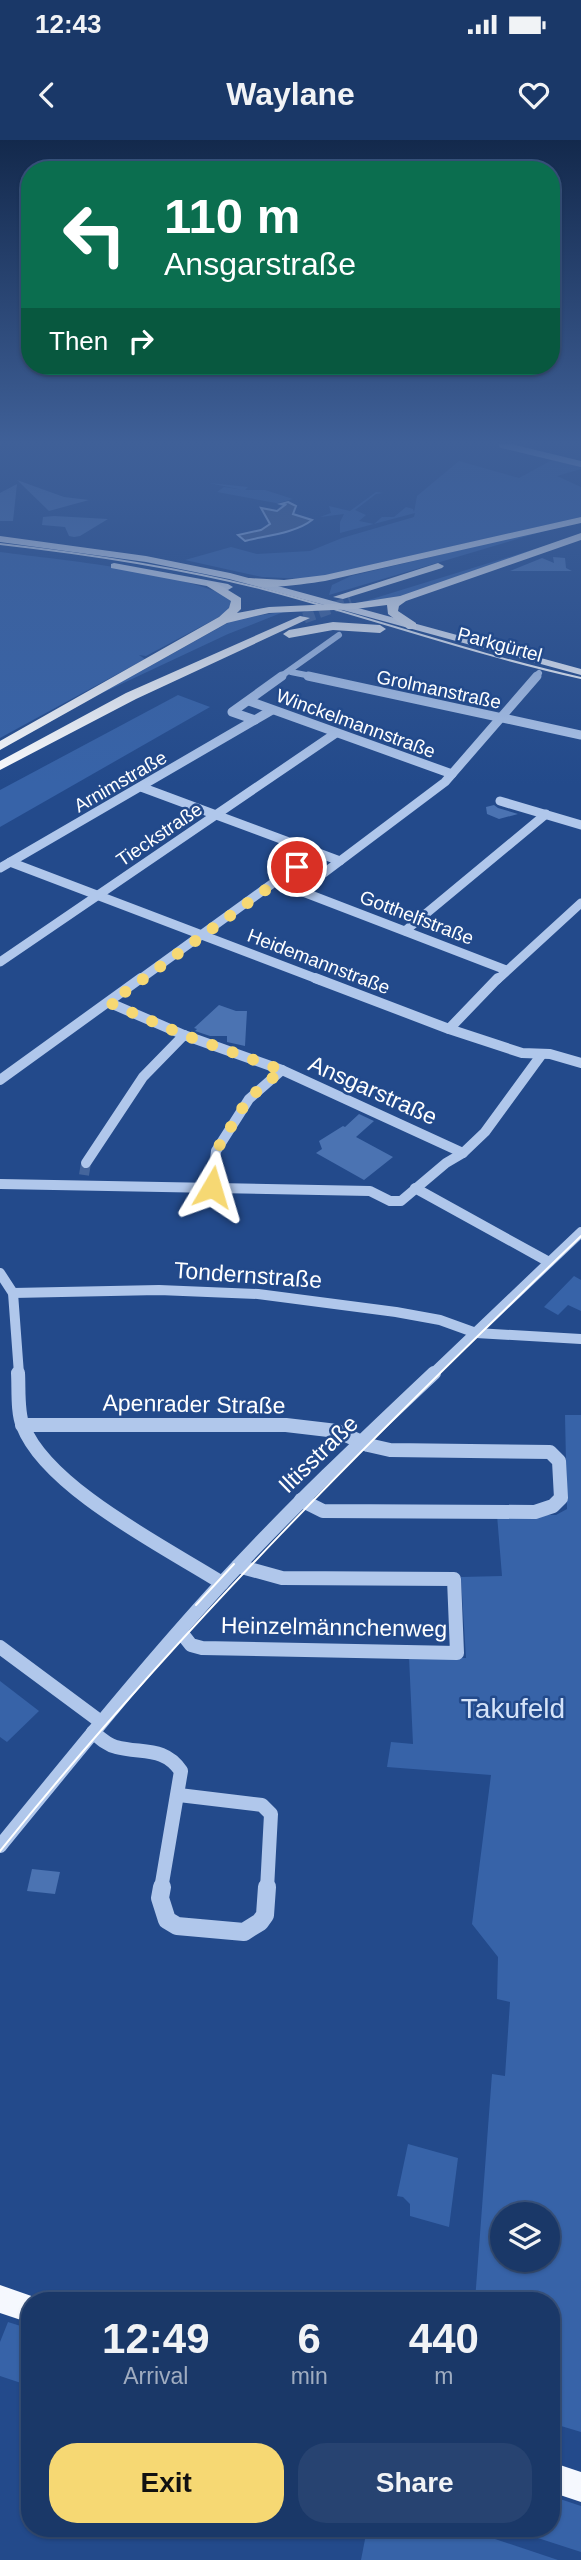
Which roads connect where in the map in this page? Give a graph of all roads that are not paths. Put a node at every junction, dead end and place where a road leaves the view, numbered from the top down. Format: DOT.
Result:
graph roads {
  1 [pos="65,558"];
  2 [pos="76,558"];
  3 [pos="136,558"];
  4 [pos="419,558"];
  5 [pos="475,558"];
  6 [pos="498,558"];
  7 [pos="515,558"];
  8 [pos="79,560"];
  9 [pos="351,573"];
  10 [pos="249,581"];
  11 [pos="211,584"];
  12 [pos="401,599"];
  13 [pos="345,602"];
  14 [pos="324,607"];
  15 [pos="301,613"];
  16 [pos="222,620"];
  17 [pos="380,629"];
  18 [pos="407,634"];
  19 [pos="339,635"];
  20 [pos="283,636"];
  21 [pos="291,671"];
  22 [pos="534,672"];
  23 [pos="581,672"];
  24 [pos="581,682"];
  25 [pos="249,701"];
  26 [pos="272,710"];
  27 [pos="96,715"];
  28 [pos="502,719"];
  29 [pos="255,720"];
  30 [pos="336,733"];
  31 [pos="581,735"];
  32 [pos="0,748"];
  33 [pos="0,766"];
  34 [pos="452,774"];
  35 [pos="141,787"];
  36 [pos="500,801"];
  37 [pos="546,814"];
  38 [pos="219,815"];
  39 [pos="581,825"];
  40 [pos="316,852"];
  41 [pos="340,861"];
  42 [pos="10,862"];
  43 [pos="0,868"];
  44 [pos="277,882"];
  45 [pos="300,891"];
  46 [pos="100,895"];
  47 [pos="581,903"];
  48 [pos="405,931"];
  49 [pos="202,934"];
  50 [pos="0,962"];
  51 [pos="506,970"];
  52 [pos="110,1003"];
  53 [pos="449,1029"];
  54 [pos="184,1035"];
  55 [pos="542,1054"];
  56 [pos="579,1059"];
  57 [pos="282,1070"];
  58 [pos="0,1080"];
  59 [pos="463,1153"];
  60 [pos="86,1163"];
  61 [pos="0,1184"];
  62 [pos="212,1187"];
  63 [pos="415,1188"];
  64 [pos="581,1232"];
  65 [pos="549,1262"];
  66 [pos="0,1273"];
  67 [pos="13,1293"];
  68 [pos="476,1333"];
  69 [pos="581,1339"];
  70 [pos="22,1425"];
  71 [pos="363,1442"];
  72 [pos="301,1500"];
  73 [pos="238,1566"];
  74 [pos="222,1583"];
  75 [pos="180,1631"];
  76 [pos="0,1647"];
  77 [pos="97,1727"];
  78 [pos="179,1795"];
  79 [pos="0,1846"];
  80 [pos="0,2299"];
  81 [pos="21,2306"];
  82 [pos="560,2480"];
  83 [pos="581,2487"];
  1 -- 8 [label="main road"];
  2 -- 8 [label="main road"];
  3 -- 10 [label="main road, Parkgürtel"];
  4 -- 9 [label="highway"];
  5 -- 13 [label="highway"];
  6 -- 13 [label="highway"];
  7 -- 12 [label="highway"];
  8 -- 11 [label="main road"];
  9 -- 10 [label="highway"];
  9 -- 14 [label="highway"];
  10 -- 14 [label="main road, Parkgürtel"];
  11 -- 15 [label="main road"];
  11 -- 16 [label="highway"];
  12 -- 13 [label="highway"];
  12 -- 18 [label="highway"];
  13 -- 14 [label="highway"];
  13 -- 18 [label="main road, Parkgürtel"];
  14 -- 15 [label="highway"];
  14 -- 17 [label="main road, Parkgürtel"];
  14 -- 20 [label="highway"];
  15 -- 16 [label="highway"];
  15 -- 27 [label="highway"];
  15 -- 32 [label="highway"];
  16 -- 32 [label="highway"];
  17 -- 18 [label="main road, Parkgürtel"];
  17 -- 20 [label="highway"];
  18 -- 23 [label="main road, Parkgürtel"];
  19 -- 21 [label="street"];
  20 -- 27 [label="highway"];
  21 -- 25 [label="street"];
  21 -- 28 [label="street, Grolmanstraße"];
  22 -- 24 [label="main road, Parkgürtel"];
  22 -- 28 [label="street"];
  25 -- 26 [label="street, Winckelmannstraße"];
  25 -- 29 [label="street"];
  26 -- 29 [label="street, Arnimstraße"];
  26 -- 30 [label="street, Winckelmannstraße"];
  27 -- 33 [label="highway"];
  28 -- 31 [label="street, Grolmanstraße"];
  28 -- 34 [label="street"];
  29 -- 35 [label="street, Arnimstraße"];
  30 -- 34 [label="street, Winckelmannstraße"];
  30 -- 38 [label="street, Tieckstraße"];
  34 -- 41 [label="street"];
  35 -- 38 [label="street"];
  35 -- 42 [label="street, Arnimstraße"];
  36 -- 37 [label="street"];
  37 -- 39 [label="street"];
  37 -- 48 [label="street"];
  38 -- 40 [label="street"];
  38 -- 46 [label="street, Tieckstraße"];
  40 -- 41 [label="street"];
  40 -- 44 [label="street"];
  41 -- 45 [label="street"];
  42 -- 43 [label="street, Arnimstraße"];
  42 -- 46 [label="street, Heidemannstraße"];
  44 -- 45 [label="street, Gotthelfstraße"];
  44 -- 49 [label="street"];
  45 -- 48 [label="street, Gotthelfstraße"];
  46 -- 49 [label="street, Heidemannstraße"];
  46 -- 50 [label="street, Tieckstraße"];
  47 -- 51 [label="street"];
  48 -- 51 [label="street, Gotthelfstraße"];
  49 -- 52 [label="street"];
  49 -- 53 [label="street, Heidemannstraße"];
  51 -- 53 [label="street"];
  52 -- 54 [label="street, Ansgarstraße"];
  52 -- 58 [label="street"];
  53 -- 55 [label="street, Heidemannstraße"];
  54 -- 57 [label="street, Ansgarstraße"];
  54 -- 60 [label="street"];
  55 -- 56 [label="street, Heidemannstraße"];
  55 -- 59 [label="street"];
  57 -- 59 [label="street, Ansgarstraße"];
  57 -- 62 [label="street"];
  59 -- 63 [label="street"];
  61 -- 62 [label="street"];
  62 -- 63 [label="street"];
  63 -- 65 [label="street"];
  64 -- 65 [label="street, Iltisstraße"];
  65 -- 68 [label="street, Iltisstraße"];
  66 -- 67 [label="street"];
  67 -- 68 [label="street, Tondernstraße"];
  67 -- 70 [label="street"];
  68 -- 69 [label="street, Tondernstraße"];
  68 -- 71 [label="street, Iltisstraße"];
  70 -- 71 [label="street, Apenrader Straße"];
  70 -- 74 [label="street"];
  71 -- 72 [label="street, Iltisstraße"];
  71 -- 72 [label="street"];
  72 -- 73 [label="street, Iltisstraße"];
  73 -- 74 [label="street, Iltisstraße"];
  73 -- 75 [label="street, Heinzelmännchenweg"];
  74 -- 75 [label="street, Iltisstraße"];
  75 -- 77 [label="street, Iltisstraße"];
  76 -- 77 [label="street"];
  77 -- 78 [label="street"];
  77 -- 79 [label="street, Iltisstraße"];
  78 -- 78 [label="street"];
  80 -- 81 [label="main road"];
  82 -- 83 [label="main road"];
}
